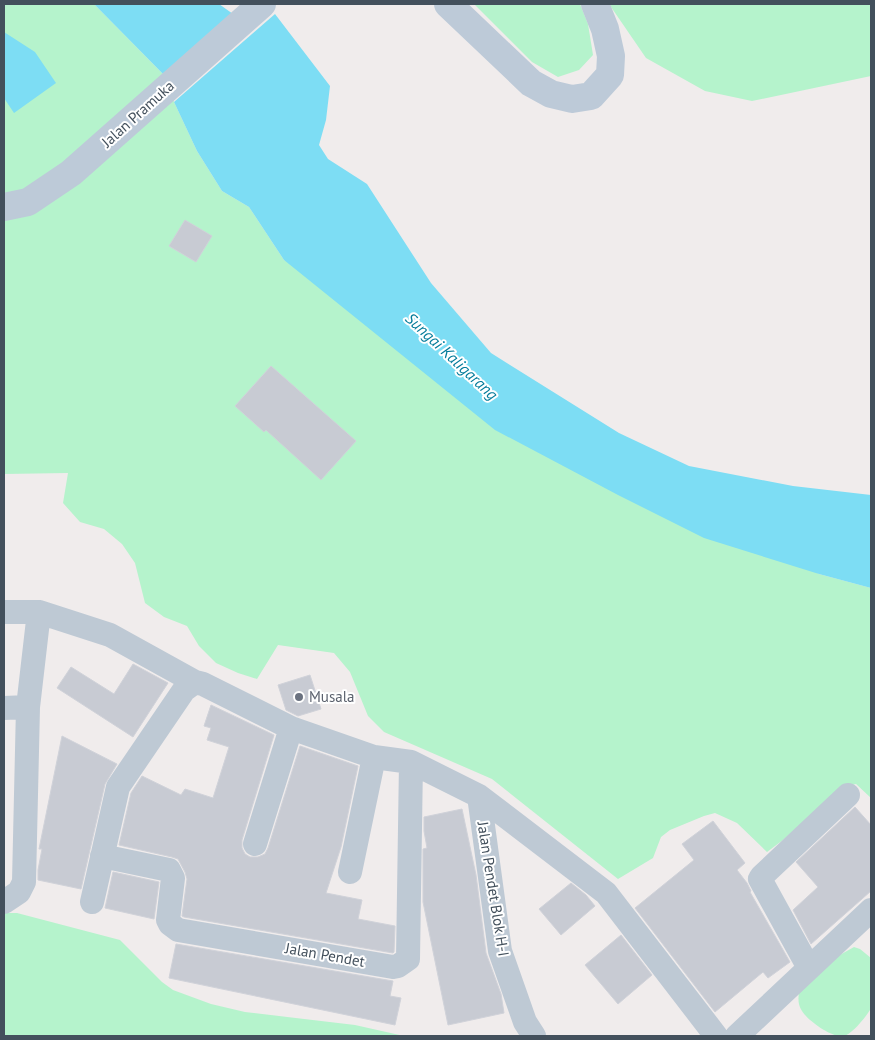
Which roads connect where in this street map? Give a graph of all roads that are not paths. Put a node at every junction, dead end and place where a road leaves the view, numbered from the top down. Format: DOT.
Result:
graph roads {
  1 [pos="262,4"];
  2 [pos="448,4"];
  3 [pos="595,4"];
  4 [pos="4,207"];
  5 [pos="4,612"];
  6 [pos="38,612"];
  7 [pos="195,682"];
  8 [pos="28,707"];
  9 [pos="4,708"];
  10 [pos="291,728"];
  11 [pos="374,757"];
  12 [pos="411,762"];
  13 [pos="848,795"];
  14 [pos="480,796"];
  15 [pos="254,844"];
  16 [pos="102,856"];
  17 [pos="350,872"];
  18 [pos="4,902"];
  19 [pos="92,902"];
  20 [pos="871,910"];
  21 [pos="809,968"];
  22 [pos="534,1036"];
  23 [pos="716,1036"];
  24 [pos="737,1036"];
  1 -- 4 [label="main road, Jalan Pramuka"];
  2 -- 3 [label="main road"];
  5 -- 6 [label="street"];
  6 -- 7 [label="street"];
  6 -- 8 [label="street"];
  7 -- 10 [label="street"];
  7 -- 16 [label="street"];
  8 -- 9 [label="street"];
  8 -- 18 [label="street"];
  10 -- 11 [label="street"];
  10 -- 15 [label="street"];
  11 -- 12 [label="street"];
  11 -- 17 [label="street"];
  12 -- 14 [label="street"];
  12 -- 16 [label="street, Jalan Pendet"];
  13 -- 21 [label="street"];
  14 -- 22 [label="street, Jalan Pendet Blok H-I"];
  14 -- 23 [label="street"];
  16 -- 19 [label="street"];
  20 -- 21 [label="street"];
  21 -- 24 [label="street"];
}
